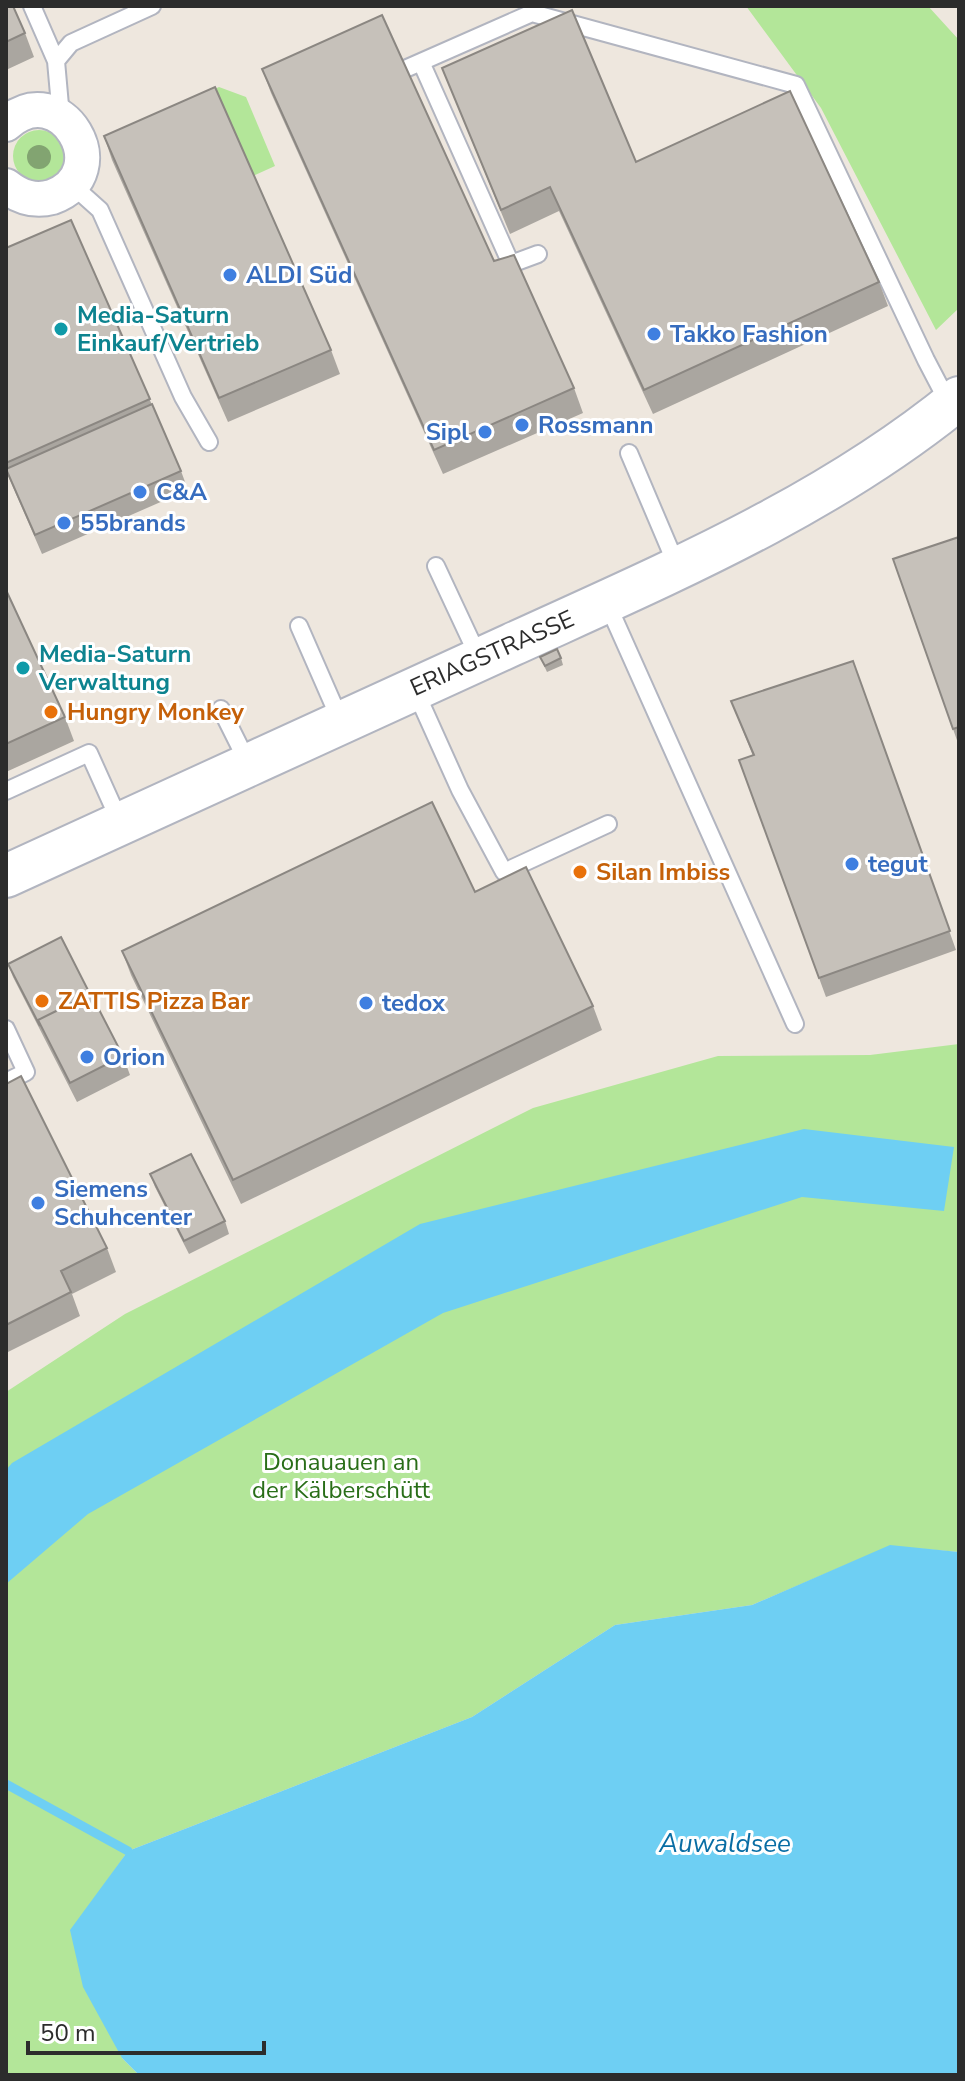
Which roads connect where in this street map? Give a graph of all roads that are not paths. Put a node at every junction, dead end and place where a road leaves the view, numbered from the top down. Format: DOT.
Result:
graph roads {
  1 [pos="32,6"];
  2 [pos="152,6"];
  3 [pos="56,61"];
  4 [pos="421,62"];
  5 [pos="405,69"];
  6 [pos="61,117"];
  7 [pos="6,124"];
  8 [pos="71,184"];
  9 [pos="6,186"];
  10 [pos="538,254"];
  11 [pos="954,401"];
  12 [pos="209,442"];
  13 [pos="629,453"];
  14 [pos="436,566"];
  15 [pos="678,568"];
  16 [pos="606,601"];
  17 [pos="299,626"];
  18 [pos="480,659"];
  19 [pos="415,688"];
  20 [pos="221,709"];
  21 [pos="341,722"];
  22 [pos="249,764"];
  23 [pos="6,791"];
  24 [pos="121,823"];
  25 [pos="608,824"];
  26 [pos="6,876"];
  27 [pos="795,1024"];
  28 [pos="6,1029"];
  29 [pos="6,1082"];
  1 -- 3 [label="lane"];
  2 -- 3 [label="lane"];
  3 -- 6 [label="lane"];
  4 -- 5 [label="lane"];
  4 -- 10 [label="lane"];
  4 -- 11 [label="lane"];
  6 -- 7 [label="street"];
  6 -- 8 [label="street"];
  8 -- 9 [label="street"];
  8 -- 12 [label="lane"];
  11 -- 15 [label="street, ERIAGSTRASSE"];
  13 -- 15 [label="lane"];
  14 -- 18 [label="lane"];
  15 -- 16 [label="street, ERIAGSTRASSE"];
  16 -- 18 [label="street, ERIAGSTRASSE"];
  16 -- 27 [label="lane"];
  17 -- 21 [label="lane"];
  18 -- 19 [label="street, ERIAGSTRASSE"];
  19 -- 21 [label="street, ERIAGSTRASSE"];
  19 -- 25 [label="lane"];
  20 -- 22 [label="lane"];
  21 -- 22 [label="street, ERIAGSTRASSE"];
  22 -- 24 [label="street, ERIAGSTRASSE"];
  23 -- 24 [label="lane"];
  24 -- 26 [label="street, ERIAGSTRASSE"];
  28 -- 29 [label="lane"];
}
